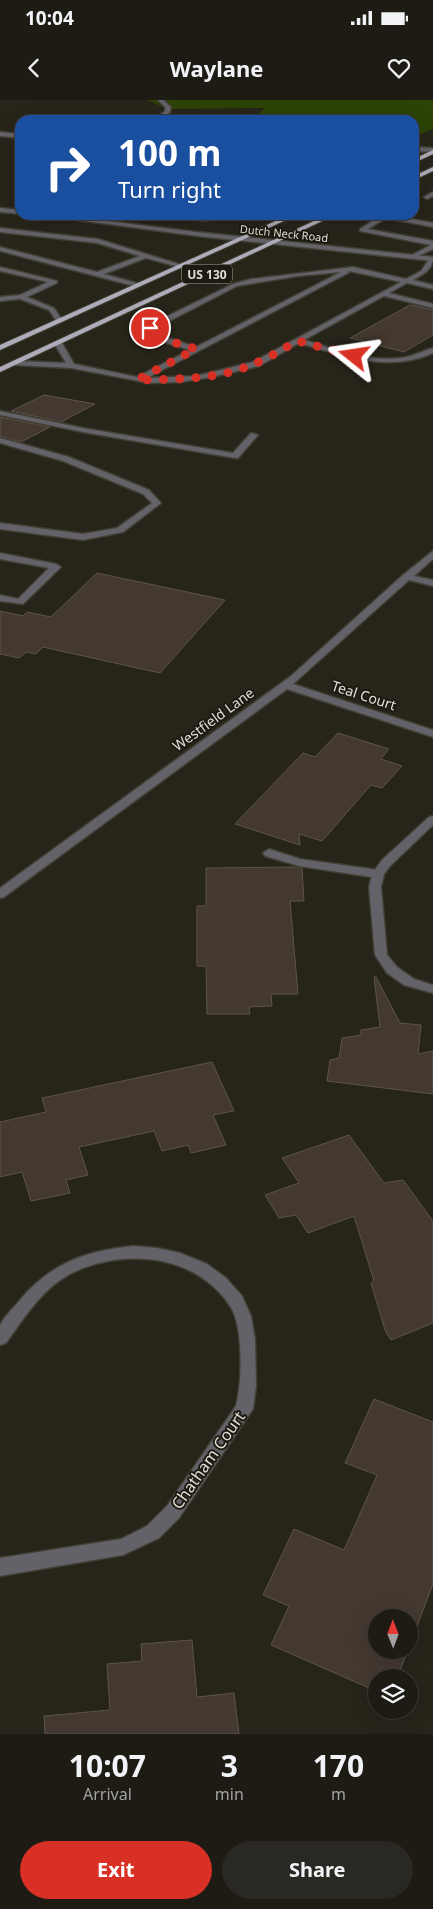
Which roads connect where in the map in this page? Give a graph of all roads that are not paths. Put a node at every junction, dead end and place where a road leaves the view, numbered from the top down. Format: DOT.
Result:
graph roads {
  1 [pos="160,100"];
  2 [pos="164,115"];
  3 [pos="0,134"];
  4 [pos="15,136"];
  5 [pos="419,150"];
  6 [pos="433,151"];
  7 [pos="419,158"];
  8 [pos="433,169"];
  9 [pos="419,176"];
  10 [pos="433,194"];
  11 [pos="433,200"];
  12 [pos="0,210"];
  13 [pos="15,212"];
  14 [pos="85,220"];
  15 [pos="277,220"];
  16 [pos="322,220"];
  17 [pos="377,220"];
  18 [pos="405,220"];
  19 [pos="433,225"];
  20 [pos="0,230"];
  21 [pos="25,232"];
  22 [pos="1,239"];
  23 [pos="242,239"];
  24 [pos="277,242"];
  25 [pos="433,244"];
  26 [pos="0,249"];
  27 [pos="146,256"];
  28 [pos="412,256"];
  29 [pos="432,259"];
  30 [pos="182,266"];
  31 [pos="0,269"];
  32 [pos="353,269"];
  33 [pos="96,275"];
  34 [pos="408,281"];
  35 [pos="138,285"];
  36 [pos="433,286"];
  37 [pos="383,294"];
  38 [pos="21,297"];
  39 [pos="0,299"];
  40 [pos="433,306"];
  41 [pos="59,321"];
  42 [pos="298,341"];
  43 [pos="58,344"];
  44 [pos="0,348"];
  45 [pos="196,349"];
  46 [pos="433,350"];
  47 [pos="15,364"];
  48 [pos="71,366"];
  49 [pos="0,370"];
  50 [pos="137,380"];
  51 [pos="0,413"];
  52 [pos="254,435"];
  53 [pos="0,440"];
  54 [pos="0,526"];
  55 [pos="433,554"];
  56 [pos="0,556"];
  57 [pos="406,577"];
  58 [pos="433,583"];
  59 [pos="0,598"];
  60 [pos="286,685"];
  61 [pos="433,734"];
  62 [pos="433,819"];
  63 [pos="269,853"];
  64 [pos="378,874"];
  65 [pos="0,894"];
  66 [pos="433,989"];
  67 [pos="0,1338"];
  68 [pos="0,1567"];
  1 -- 2 [label="street"];
  3 -- 4 [label="street"];
  5 -- 6 [label="street"];
  6 -- 7 [label="highway"];
  8 -- 9 [label="highway"];
  10 -- 11 [label="street"];
  12 -- 13 [label="street"];
  14 -- 23 [label="street, Dutch Neck Road"];
  15 -- 23 [label="highway, US 130"];
  16 -- 24 [label="highway, US 130"];
  17 -- 25 [label="street"];
  18 -- 19 [label="street"];
  20 -- 21 [label="street"];
  21 -- 22 [label="street"];
  21 -- 27 [label="street"];
  23 -- 24 [label="street, Dutch Neck Road"];
  23 -- 30 [label="highway, US 130"];
  24 -- 28 [label="street, Dutch Neck Road"];
  24 -- 43 [label="highway, US 130"];
  25 -- 28 [label="street"];
  26 -- 33 [label="street"];
  27 -- 30 [label="street"];
  27 -- 33 [label="street"];
  28 -- 29 [label="street, Dutch Neck Road"];
  29 -- 34 [label="street"];
  30 -- 35 [label="highway, US 130"];
  31 -- 38 [label="street"];
  32 -- 34 [label="street"];
  32 -- 45 [label="street"];
  32 -- 45 [label="street"];
  33 -- 35 [label="street"];
  34 -- 36 [label="street"];
  34 -- 37 [label="street"];
  35 -- 41 [label="highway, US 130"];
  37 -- 40 [label="street"];
  37 -- 42 [label="street"];
  38 -- 39 [label="street"];
  38 -- 41 [label="street"];
  41 -- 44 [label="highway, US 130"];
  42 -- 46 [label="street"];
  42 -- 50 [label="street"];
  43 -- 47 [label="highway, US 130"];
  43 -- 48 [label="street"];
  45 -- 50 [label="street"];
  47 -- 48 [label="street"];
  47 -- 49 [label="highway, US 130"];
  48 -- 50 [label="street"];
  51 -- 52 [label="street"];
  53 -- 54 [label="street"];
  55 -- 57 [label="street, Westfield Lane"];
  56 -- 59 [label="street"];
  57 -- 58 [label="street"];
  57 -- 60 [label="street, Westfield Lane"];
  60 -- 61 [label="street, Teal Court"];
  60 -- 65 [label="street, Westfield Lane"];
  62 -- 64 [label="street"];
  63 -- 64 [label="street"];
  64 -- 66 [label="street"];
  67 -- 68 [label="street, Chatham Court"];
}
